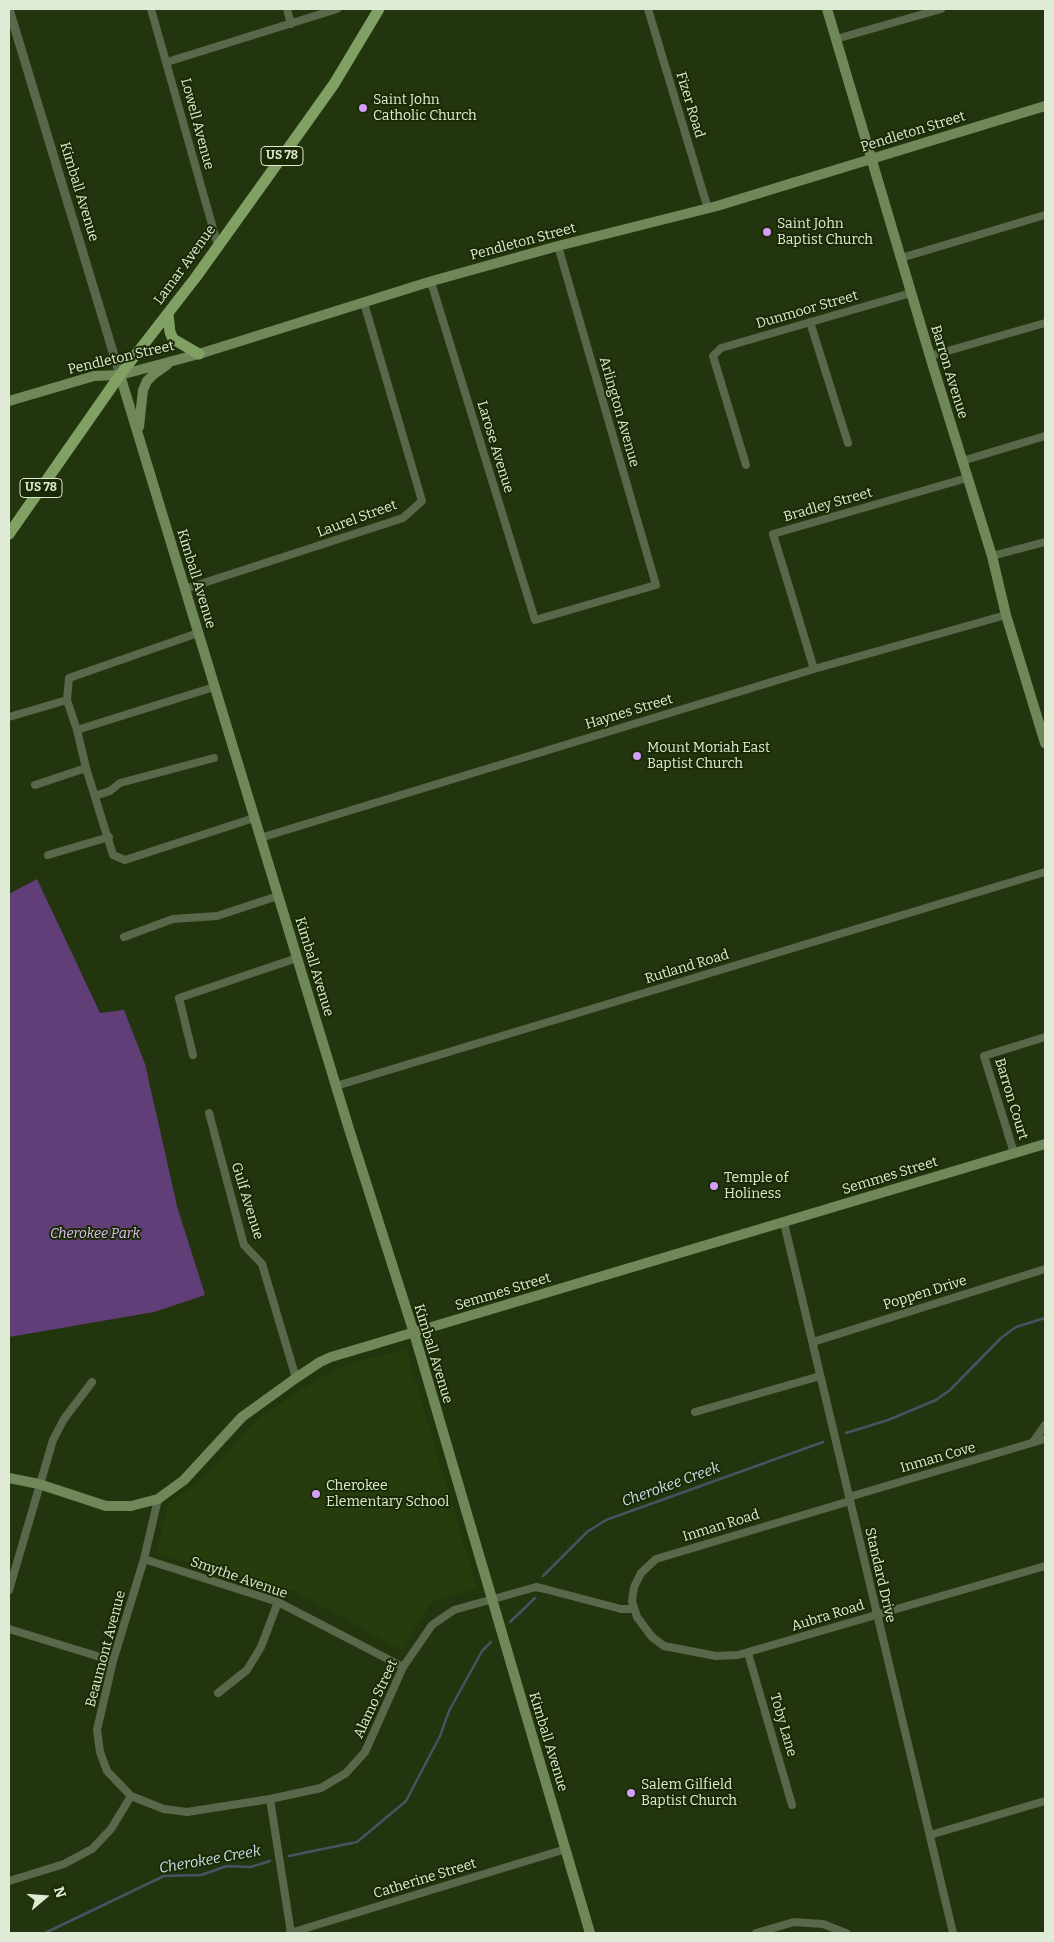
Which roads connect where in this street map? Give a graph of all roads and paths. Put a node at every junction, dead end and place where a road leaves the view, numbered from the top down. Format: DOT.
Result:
graph roads {
  1 [pos="10,9"];
  2 [pos="151,9"];
  3 [pos="287,9"];
  4 [pos="337,9"];
  5 [pos="380,9"];
  6 [pos="648,9"];
  7 [pos="827,9"];
  8 [pos="941,9"];
  9 [pos="291,24"];
  10 [pos="836,39"];
  11 [pos="167,62"];
  12 [pos="1045,106"];
  13 [pos="871,158"];
  14 [pos="708,209"];
  15 [pos="1045,215"];
  16 [pos="218,246"];
  17 [pos="558,246"];
  18 [pos="901,258"];
  19 [pos="431,282"];
  20 [pos="911,293"];
  21 [pos="364,303"];
  22 [pos="168,314"];
  23 [pos="810,322"];
  24 [pos="1045,322"];
  25 [pos="200,354"];
  26 [pos="930,356"];
  27 [pos="174,360"];
  28 [pos="120,375"];
  29 [pos="9,401"];
  30 [pos="138,436"];
  31 [pos="1045,436"];
  32 [pos="848,443"];
  33 [pos="962,461"];
  34 [pos="746,465"];
  35 [pos="967,478"];
  36 [pos="9,534"];
  37 [pos="1045,542"];
  38 [pos="992,556"];
  39 [pos="185,589"];
  40 [pos="1006,615"];
  41 [pos="535,620"];
  42 [pos="198,633"];
  43 [pos="814,668"];
  44 [pos="214,686"];
  45 [pos="67,700"];
  46 [pos="9,717"];
  47 [pos="77,730"];
  48 [pos="1045,743"];
  49 [pos="214,758"];
  50 [pos="86,768"];
  51 [pos="35,784"];
  52 [pos="95,796"];
  53 [pos="254,818"];
  54 [pos="109,837"];
  55 [pos="260,838"];
  56 [pos="48,855"];
  57 [pos="1045,872"];
  58 [pos="278,896"];
  59 [pos="124,937"];
  60 [pos="297,958"];
  61 [pos="1045,1038"];
  62 [pos="194,1055"];
  63 [pos="336,1086"];
  64 [pos="209,1114"];
  65 [pos="1045,1144"];
  66 [pos="1014,1153"];
  67 [pos="784,1222"];
  68 [pos="1045,1269"];
  69 [pos="414,1333"];
  70 [pos="813,1342"];
  71 [pos="820,1376"];
  72 [pos="296,1378"];
  73 [pos="92,1382"];
  74 [pos="696,1412"];
  75 [pos="1045,1424"];
  76 [pos="1045,1439"];
  77 [pos="1033,1442"];
  78 [pos="9,1478"];
  79 [pos="40,1484"];
  80 [pos="158,1499"];
  81 [pos="849,1499"];
  82 [pos="144,1559"];
  83 [pos="1045,1566"];
  84 [pos="9,1590"];
  85 [pos="491,1601"];
  86 [pos="278,1602"];
  87 [pos="634,1609"];
  88 [pos="876,1614"];
  89 [pos="9,1629"];
  90 [pos="748,1653"];
  91 [pos="113,1661"];
  92 [pos="403,1666"];
  93 [pos="218,1693"];
  94 [pos="132,1796"];
  95 [pos="270,1799"];
  96 [pos="1045,1800"];
  97 [pos="792,1805"];
  98 [pos="930,1835"];
  99 [pos="566,1849"];
  100 [pos="9,1881"];
  101 [pos="290,1933"];
  102 [pos="590,1933"];
  103 [pos="756,1933"];
  104 [pos="846,1933"];
  105 [pos="953,1933"];
  1 -- 28 [label="street, Kimball Avenue"];
  2 -- 11 [label="street, Lowell Avenue"];
  3 -- 9 [label="street"];
  4 -- 9 [label="street"];
  5 -- 16 [label="main road, Lamar Avenue / US 78"];
  6 -- 14 [label="street, Fizer Road"];
  7 -- 10 [label="main road, Barron Avenue"];
  8 -- 10 [label="street"];
  9 -- 11 [label="street"];
  10 -- 13 [label="main road, Barron Avenue"];
  11 -- 16 [label="street, Lowell Avenue"];
  12 -- 13 [label="main road, Pendleton Street"];
  13 -- 14 [label="main road, Pendleton Street"];
  13 -- 18 [label="main road, Barron Avenue"];
  14 -- 17 [label="main road, Pendleton Street"];
  15 -- 18 [label="street"];
  16 -- 22 [label="main road, Lamar Avenue / US 78"];
  17 -- 19 [label="main road, Pendleton Street"];
  17 -- 41 [label="street, Arlington Avenue"];
  18 -- 20 [label="main road, Barron Avenue"];
  19 -- 21 [label="main road, Pendleton Street"];
  19 -- 41 [label="street, Larose Avenue"];
  20 -- 23 [label="street, Dunmoor Street"];
  20 -- 26 [label="main road, Barron Avenue"];
  21 -- 25 [label="main road, Pendleton Street"];
  21 -- 39 [label="street, Laurel Street"];
  22 -- 25 [label="main road"];
  22 -- 28 [label="main road, Lamar Avenue / US 78"];
  23 -- 32 [label="street"];
  23 -- 34 [label="street, Dunmoor Street"];
  24 -- 26 [label="street"];
  25 -- 27 [label="main road, Pendleton Street"];
  26 -- 33 [label="main road, Barron Avenue"];
  27 -- 28 [label="main road, Pendleton Street"];
  27 -- 30 [label="main road"];
  28 -- 29 [label="main road, Pendleton Street"];
  28 -- 30 [label="main road, Kimball Avenue"];
  28 -- 36 [label="main road, Lamar Avenue / US 78"];
  30 -- 39 [label="main road, Kimball Avenue"];
  31 -- 33 [label="street"];
  33 -- 35 [label="main road, Barron Avenue"];
  35 -- 38 [label="main road, Barron Avenue"];
  35 -- 43 [label="street, Bradley Street"];
  37 -- 38 [label="street"];
  38 -- 40 [label="main road, Barron Avenue"];
  39 -- 42 [label="main road, Kimball Avenue"];
  40 -- 43 [label="street, Haynes Street"];
  40 -- 48 [label="main road, Barron Avenue"];
  42 -- 44 [label="main road, Kimball Avenue"];
  42 -- 45 [label="street"];
  43 -- 55 [label="street, Haynes Street"];
  44 -- 47 [label="street"];
  44 -- 53 [label="main road, Kimball Avenue"];
  45 -- 46 [label="street"];
  45 -- 47 [label="street"];
  47 -- 50 [label="street"];
  49 -- 52 [label="street"];
  50 -- 51 [label="street"];
  50 -- 52 [label="street"];
  52 -- 54 [label="street"];
  53 -- 54 [label="street"];
  53 -- 55 [label="main road, Kimball Avenue"];
  54 -- 56 [label="street"];
  55 -- 58 [label="main road, Kimball Avenue"];
  57 -- 63 [label="street, Rutland Road"];
  58 -- 59 [label="street"];
  58 -- 60 [label="main road, Kimball Avenue"];
  60 -- 62 [label="street"];
  60 -- 63 [label="main road, Kimball Avenue"];
  61 -- 66 [label="street, Barron Court"];
  63 -- 69 [label="main road, Kimball Avenue"];
  64 -- 72 [label="street, Gulf Avenue"];
  65 -- 66 [label="main road, Semmes Street"];
  66 -- 67 [label="main road, Semmes Street"];
  67 -- 69 [label="main road, Semmes Street"];
  67 -- 70 [label="street, Standard Drive"];
  68 -- 70 [label="street, Poppen Drive"];
  69 -- 72 [label="main road, Semmes Street"];
  69 -- 85 [label="main road, Kimball Avenue"];
  70 -- 71 [label="street, Standard Drive"];
  71 -- 74 [label="street"];
  71 -- 81 [label="street, Standard Drive"];
  72 -- 80 [label="main road, Semmes Street"];
  73 -- 79 [label="street"];
  75 -- 77 [label="street"];
  76 -- 77 [label="street, Inman Cove"];
  77 -- 81 [label="street, Inman Cove"];
  78 -- 79 [label="main road, Semmes Street"];
  79 -- 80 [label="main road, Semmes Street"];
  79 -- 84 [label="street"];
  80 -- 82 [label="street, Beaumont Avenue"];
  81 -- 87 [label="street, Inman Road"];
  81 -- 88 [label="street, Standard Drive"];
  82 -- 86 [label="street, Smythe Avenue"];
  82 -- 91 [label="street, Beaumont Avenue"];
  83 -- 88 [label="street, Aubra Road"];
  85 -- 87 [label="street, Alamo Street"];
  85 -- 92 [label="street, Alamo Street"];
  85 -- 99 [label="main road, Kimball Avenue"];
  86 -- 92 [label="street, Smythe Avenue"];
  86 -- 93 [label="street"];
  87 -- 90 [label="street, Aubra Road"];
  88 -- 90 [label="street, Aubra Road"];
  88 -- 98 [label="street, Standard Drive"];
  89 -- 91 [label="street"];
  90 -- 97 [label="street, Toby Lane"];
  91 -- 94 [label="street, Beaumont Avenue"];
  92 -- 95 [label="street, Alamo Street"];
  94 -- 95 [label="street, Alamo Street"];
  94 -- 100 [label="street"];
  95 -- 101 [label="street"];
  96 -- 98 [label="street"];
  98 -- 105 [label="street, Standard Drive"];
  99 -- 101 [label="street, Catherine Street"];
  99 -- 102 [label="main road, Kimball Avenue"];
  103 -- 104 [label="street"];
}
